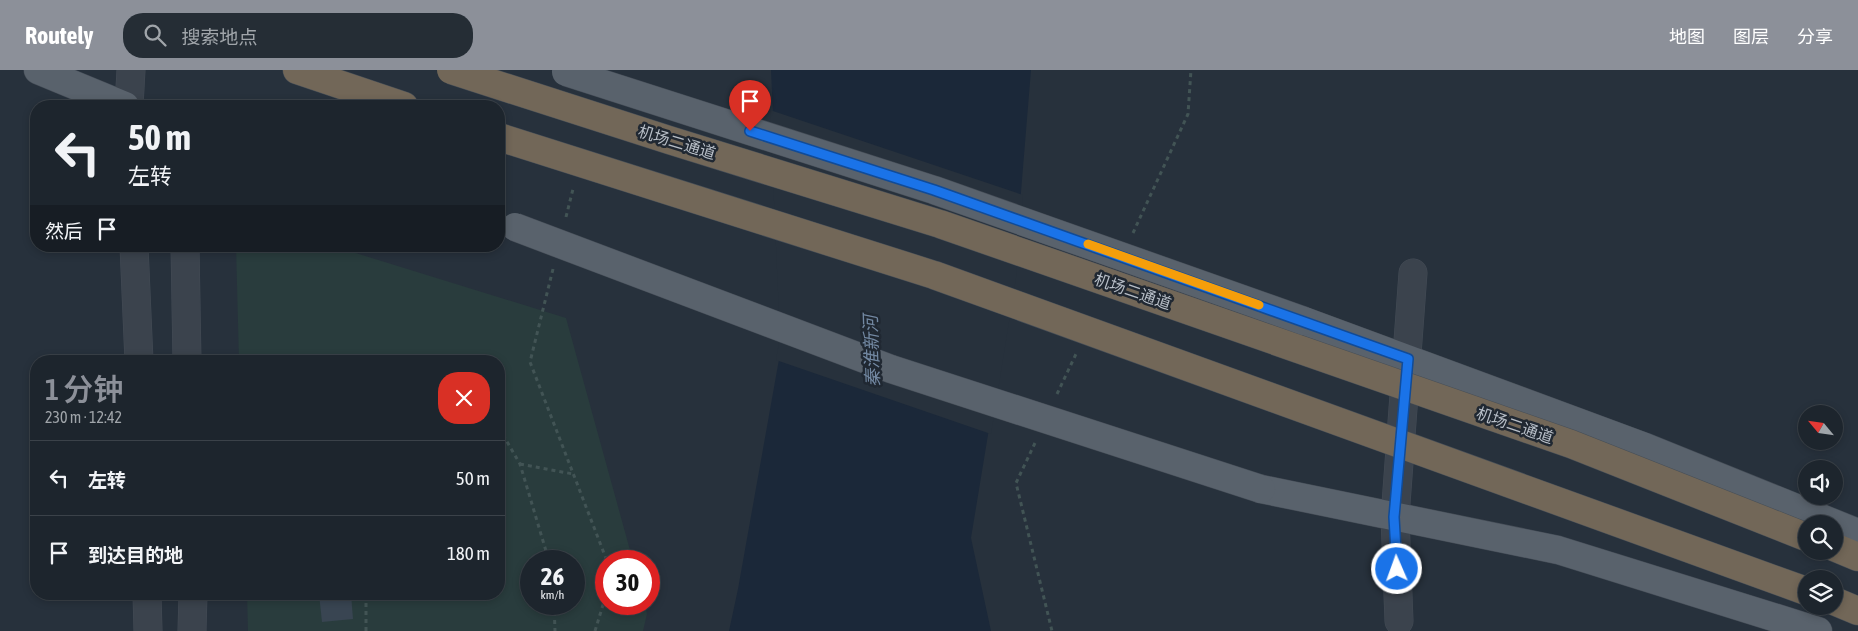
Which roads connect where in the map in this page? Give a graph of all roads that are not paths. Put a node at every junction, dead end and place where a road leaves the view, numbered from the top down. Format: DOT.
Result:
graph roads {
  1 [pos="38,70"];
  2 [pos="131,70"];
  3 [pos="297,70"];
  4 [pos="451,70"];
  5 [pos="564,71"];
  6 [pos="110,100"];
  7 [pos="129,100"];
  8 [pos="386,100"];
  9 [pos="505,139"];
  10 [pos="507,224"];
  11 [pos="134,252"];
  12 [pos="185,252"];
  13 [pos="1413,273"];
  14 [pos="138,355"];
  15 [pos="187,355"];
  16 [pos="1408,359"];
  17 [pos="1394,517"];
  18 [pos="1858,532"];
  19 [pos="1798,534"];
  20 [pos="1843,551"];
  21 [pos="1858,557"];
  22 [pos="1798,588"];
  23 [pos="147,600"];
  24 [pos="193,600"];
  25 [pos="1843,605"];
  26 [pos="1858,611"];
  27 [pos="1399,621"];
  28 [pos="148,631"];
  29 [pos="192,631"];
  30 [pos="1818,631"];
  1 -- 6 [label="main road"];
  2 -- 7 [label="street"];
  3 -- 8 [label="highway"];
  4 -- 19 [label="highway, 机场二通道, bridge"];
  5 -- 16 [label="main road, bridge"];
  9 -- 22 [label="highway, bridge"];
  10 -- 17 [label="main road, bridge"];
  11 -- 14 [label="street"];
  12 -- 15 [label="street"];
  13 -- 16 [label="street"];
  16 -- 17 [label="street"];
  16 -- 18 [label="main road"];
  17 -- 27 [label="street"];
  17 -- 30 [label="main road"];
  20 -- 21 [label="highway"];
  23 -- 28 [label="street"];
  24 -- 29 [label="street"];
  25 -- 26 [label="highway"];
}
